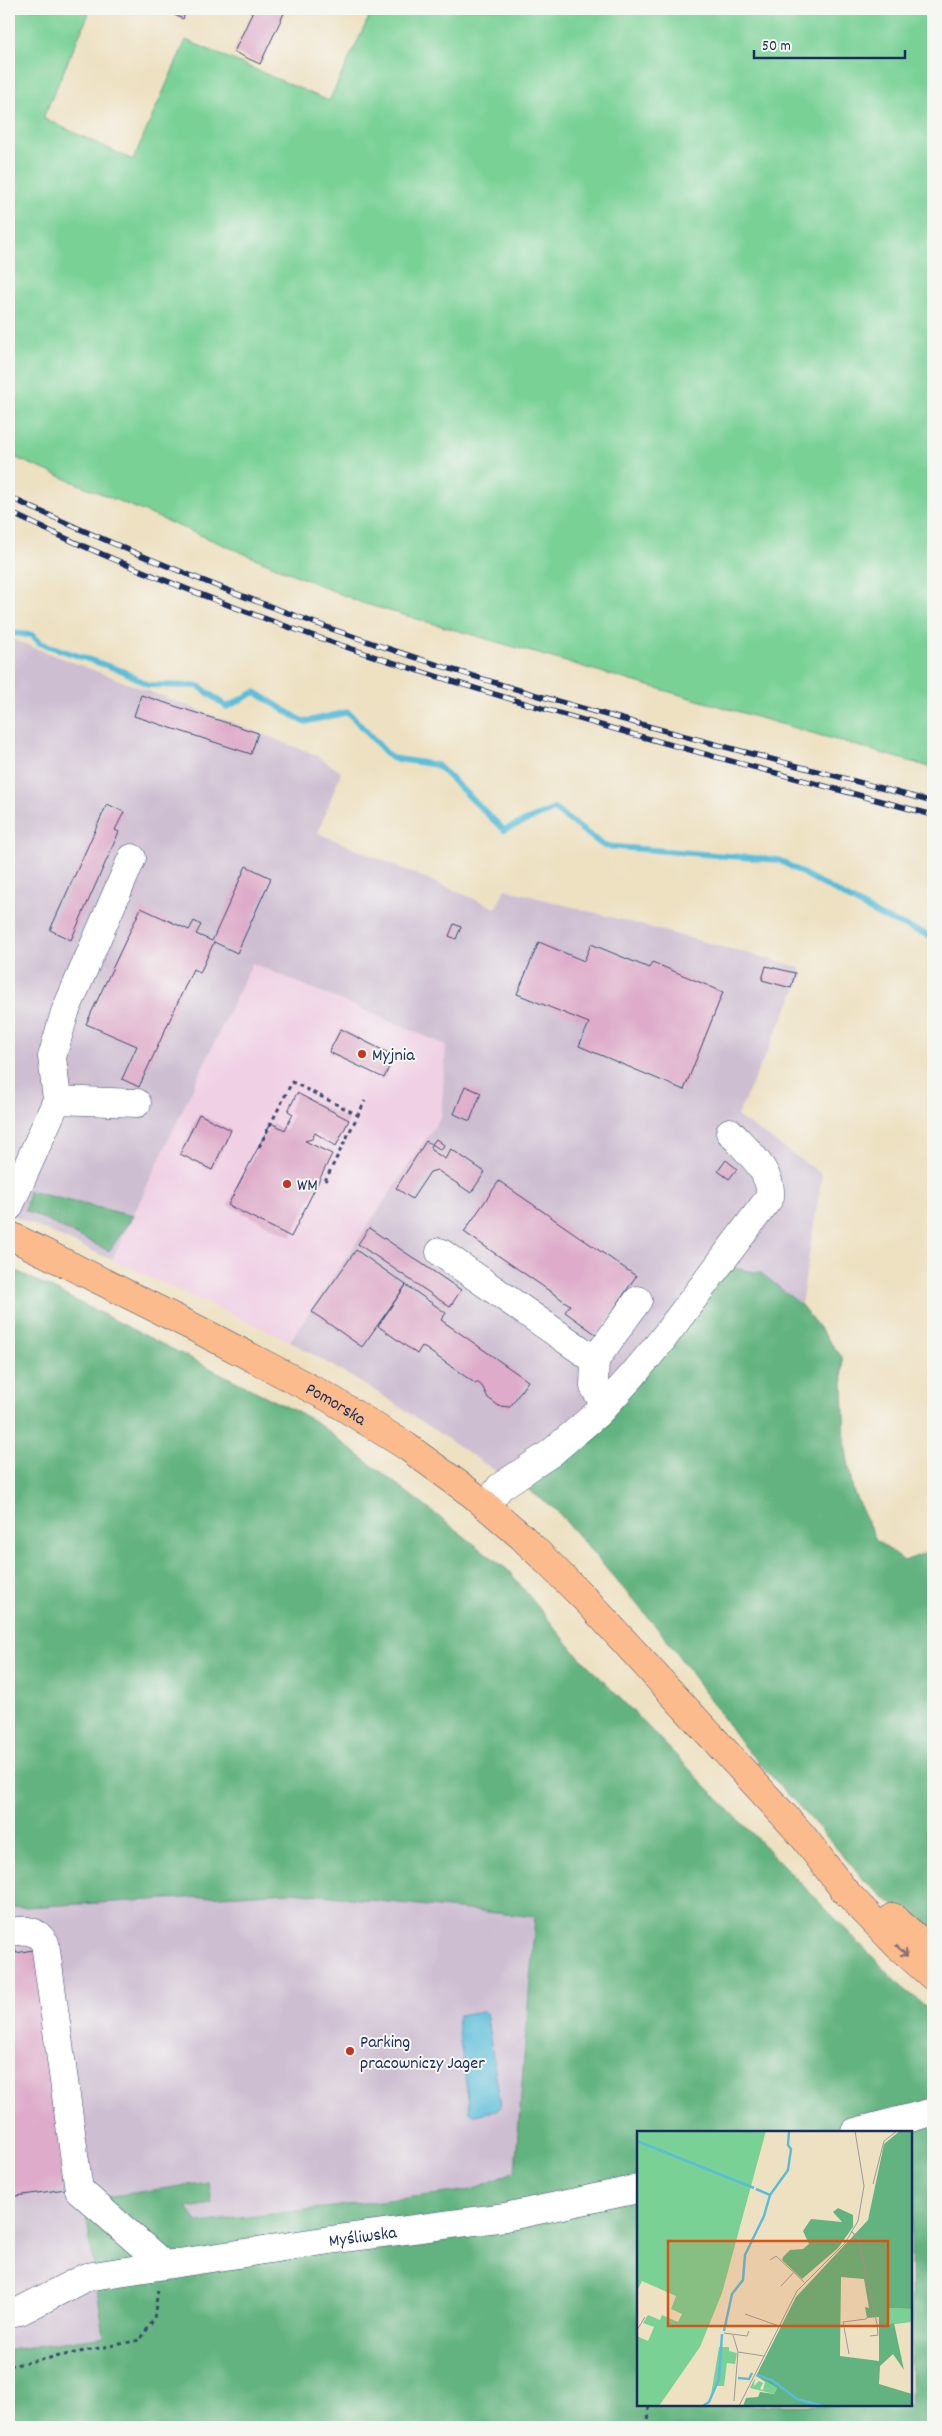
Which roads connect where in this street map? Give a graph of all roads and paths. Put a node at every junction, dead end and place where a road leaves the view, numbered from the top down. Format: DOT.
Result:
graph roads {
  1 [pos="132,858"];
  2 [pos="57,1100"];
  3 [pos="365,1101"];
  4 [pos="137,1103"];
  5 [pos="358,1115"];
  6 [pos="730,1132"];
  7 [pos="259,1147"];
  8 [pos="325,1181"];
  9 [pos="9,1208"];
  10 [pos="9,1235"];
  11 [pos="440,1252"];
  12 [pos="638,1300"];
  13 [pos="595,1360"];
  14 [pos="605,1405"];
  15 [pos="486,1506"];
  16 [pos="802,1835"];
  17 [pos="9,1932"];
  18 [pos="933,1952"];
  19 [pos="933,1977"];
  20 [pos="933,2112"];
  21 [pos="859,2131"];
  22 [pos="637,2189"];
  23 [pos="163,2264"];
  24 [pos="9,2313"];
  25 [pos="9,2366"];
  26 [pos="649,2406"];
  27 [pos="648,2427"];
  1 -- 2 [label="street"];
  2 -- 4 [label="street"];
  2 -- 9 [label="street"];
  3 -- 5 [label="path"];
  5 -- 7 [label="path"];
  5 -- 8 [label="path"];
  6 -- 14 [label="street"];
  10 -- 15 [label="main road, Pomorska"];
  11 -- 13 [label="street"];
  12 -- 13 [label="street"];
  13 -- 14 [label="street"];
  14 -- 15 [label="street"];
  15 -- 16 [label="main road, Pomorska"];
  16 -- 18 [label="main road"];
  16 -- 19 [label="main road, one-way"];
  17 -- 23 [label="street"];
  20 -- 21 [label="street"];
  22 -- 23 [label="street, Myśliwska"];
  23 -- 24 [label="street, Myśliwska"];
  23 -- 25 [label="path"];
  26 -- 27 [label="path"];
}
